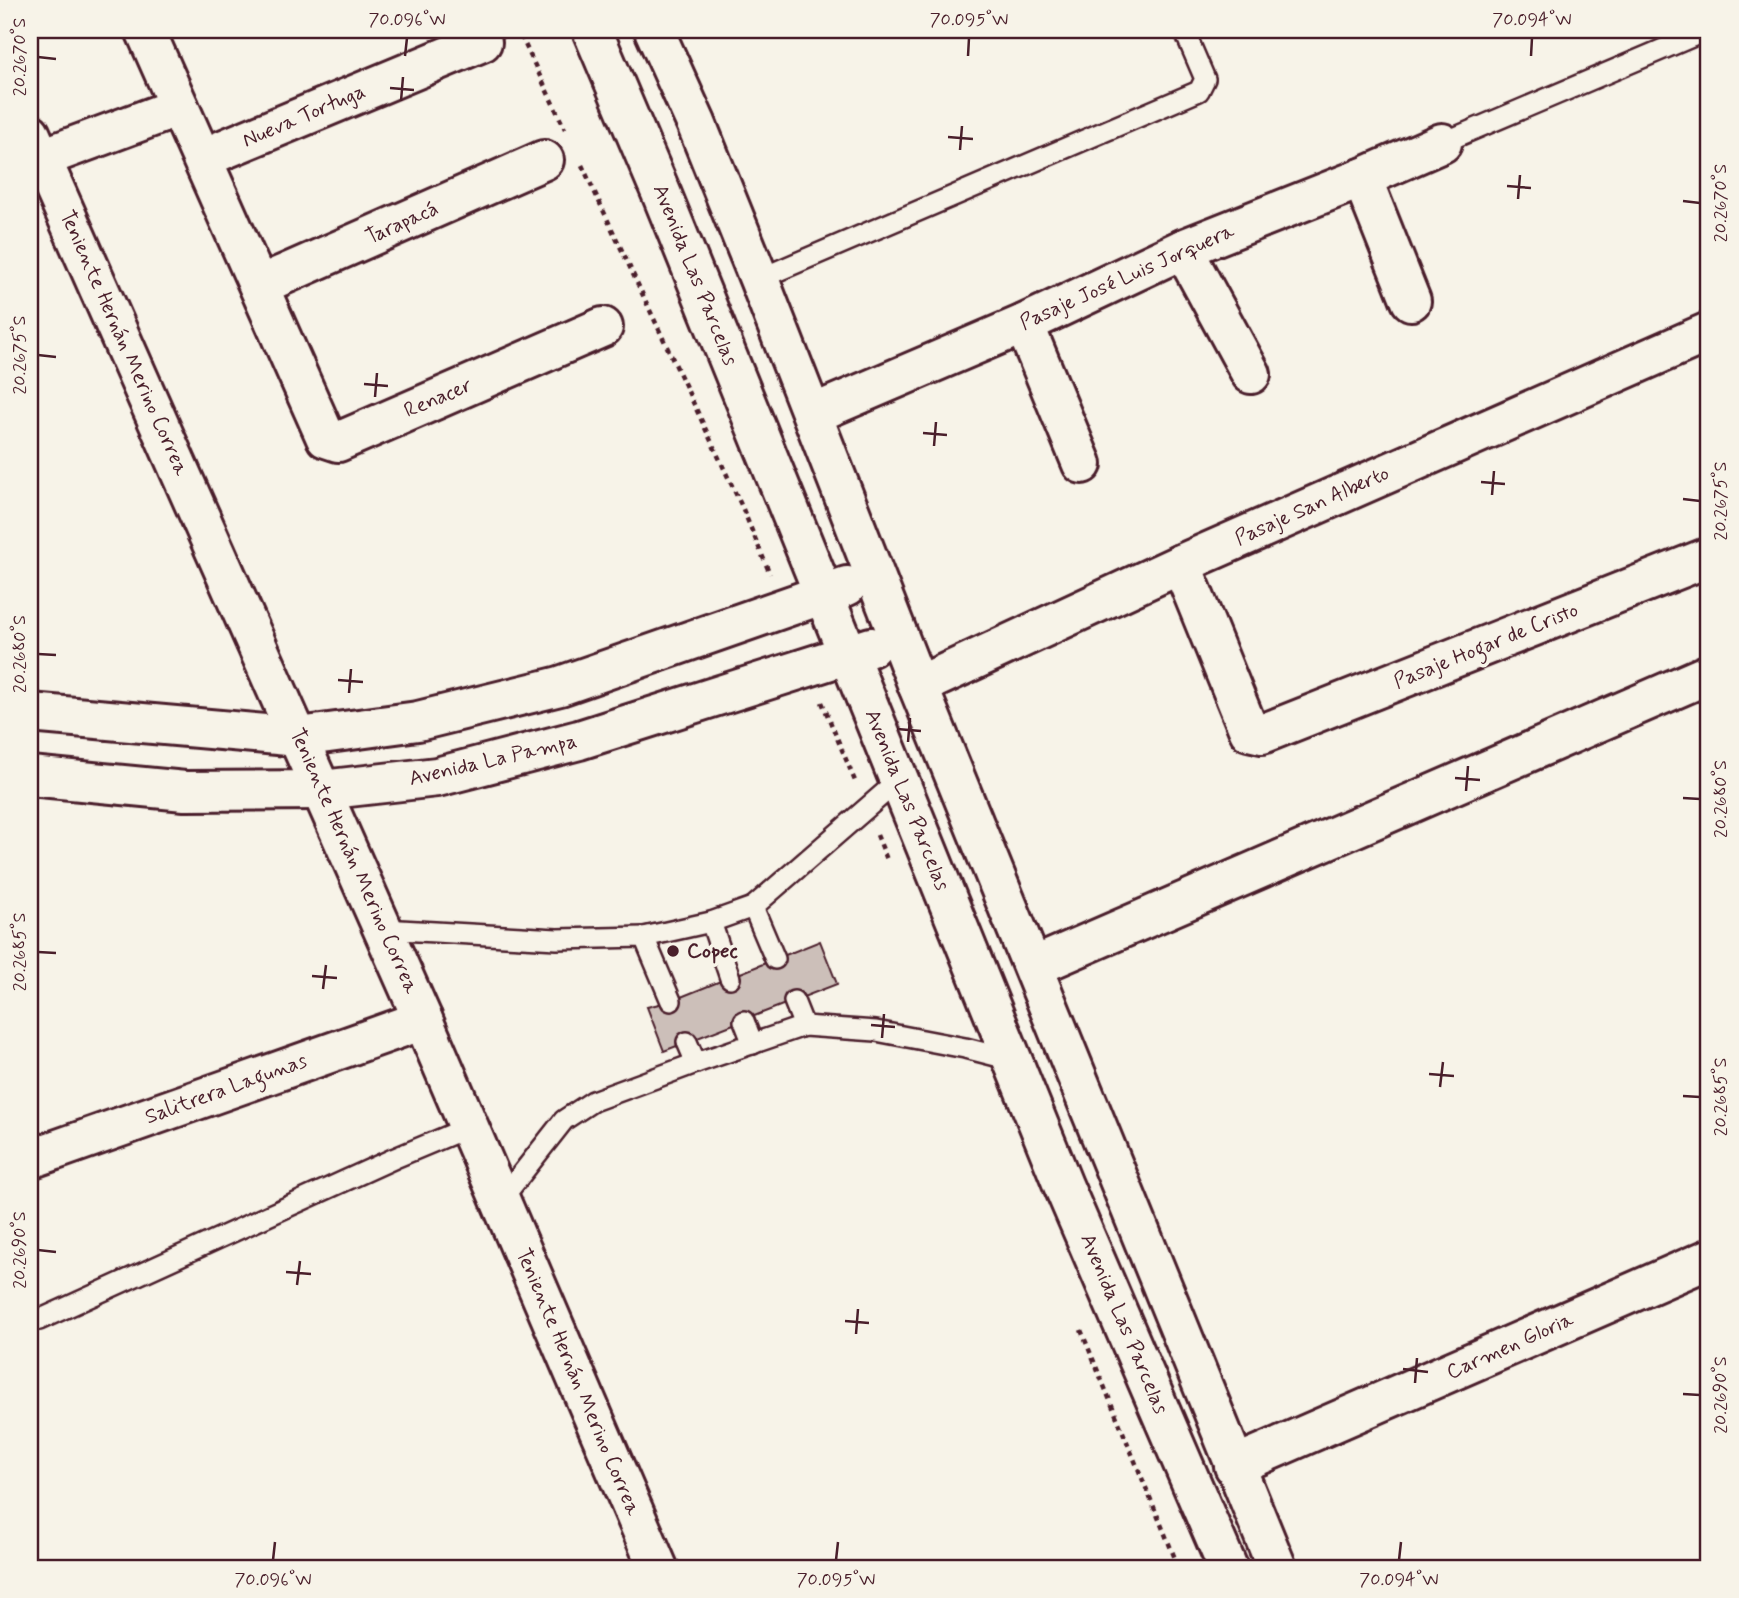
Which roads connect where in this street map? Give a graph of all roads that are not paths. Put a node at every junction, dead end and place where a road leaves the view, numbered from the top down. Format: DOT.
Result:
graph roads {
  1 [pos="592,30"];
  2 [pos="654,30"];
  3 [pos="1184,30"];
  4 [pos="1708,30"];
  5 [pos="154,33"];
  6 [pos="482,42"];
  7 [pos="179,107"];
  8 [pos="1442,143"];
  9 [pos="34,151"];
  10 [pos="203,158"];
  11 [pos="544,160"];
  12 [pos="1362,178"];
  13 [pos="1183,249"];
  14 [pos="759,279"];
  15 [pos="260,285"];
  16 [pos="1411,301"];
  17 [pos="1024,324"];
  18 [pos="603,327"];
  19 [pos="1709,333"];
  20 [pos="1251,374"];
  21 [pos="813,414"];
  22 [pos="1082,464"];
  23 [pos="1709,557"];
  24 [pos="1181,564"];
  25 [pos="876,576"];
  26 [pos="824,595"];
  27 [pos="898,636"];
  28 [pos="849,655"];
  29 [pos="1709,674"];
  30 [pos="918,687"];
  31 [pos="30,713"];
  32 [pos="299,737"];
  33 [pos="30,776"];
  34 [pos="899,780"];
  35 [pos="322,790"];
  36 [pos="753,907"];
  37 [pos="711,922"];
  38 [pos="383,929"];
  39 [pos="644,937"];
  40 [pos="775,959"];
  41 [pos="1033,967"];
  42 [pos="730,978"];
  43 [pos="671,1001"];
  44 [pos="794,1001"];
  45 [pos="423,1020"];
  46 [pos="744,1021"];
  47 [pos="804,1026"];
  48 [pos="687,1042"];
  49 [pos="753,1044"];
  50 [pos="1012,1060"];
  51 [pos="696,1063"];
  52 [pos="469,1127"];
  53 [pos="30,1159"];
  54 [pos="501,1200"];
  55 [pos="1709,1259"];
  56 [pos="40,1320"];
  57 [pos="1234,1466"];
  58 [pos="658,1568"];
  59 [pos="1228,1568"];
  60 [pos="1277,1568"];
  1 -- 26 [label="street, Avenida Las Parcelas"];
  2 -- 14 [label="street"];
  3 -- 14 [label="lane"];
  4 -- 8 [label="lane"];
  5 -- 7 [label="street"];
  6 -- 10 [label="street, Nueva Tortuga"];
  7 -- 9 [label="street, Teniente Hernán Merino Correa"];
  7 -- 10 [label="street"];
  8 -- 12 [label="street, Pasaje José Luis Jorquera"];
  9 -- 32 [label="street, Teniente Hernán Merino Correa"];
  10 -- 15 [label="street"];
  11 -- 15 [label="street, Tarapacá"];
  12 -- 13 [label="street, Pasaje José Luis Jorquera"];
  12 -- 16 [label="street"];
  13 -- 17 [label="street, Pasaje José Luis Jorquera"];
  13 -- 20 [label="street"];
  14 -- 21 [label="street"];
  15 -- 18 [label="street, Renacer"];
  17 -- 21 [label="street, Pasaje José Luis Jorquera"];
  17 -- 22 [label="street"];
  19 -- 24 [label="street, Pasaje San Alberto"];
  21 -- 25 [label="street"];
  23 -- 24 [label="street, Pasaje Hogar de Cristo"];
  24 -- 30 [label="street, Pasaje San Alberto"];
  25 -- 26 [label="street"];
  25 -- 27 [label="street"];
  26 -- 28 [label="street, Avenida Las Parcelas"];
  26 -- 32 [label="street"];
  27 -- 28 [label="street, Avenida La Pampa"];
  27 -- 30 [label="street"];
  28 -- 34 [label="street, Avenida Las Parcelas"];
  28 -- 35 [label="street, Avenida La Pampa"];
  29 -- 41 [label="street"];
  30 -- 41 [label="street"];
  31 -- 32 [label="street"];
  32 -- 35 [label="street, Teniente Hernán Merino Correa"];
  33 -- 35 [label="street, Avenida La Pampa"];
  34 -- 36 [label="lane"];
  34 -- 50 [label="street, Avenida Las Parcelas"];
  35 -- 38 [label="street, Teniente Hernán Merino Correa"];
  36 -- 37 [label="lane"];
  36 -- 40 [label="lane"];
  37 -- 39 [label="lane"];
  37 -- 42 [label="lane"];
  38 -- 39 [label="lane"];
  38 -- 45 [label="street, Teniente Hernán Merino Correa"];
  39 -- 43 [label="lane"];
  41 -- 57 [label="street"];
  44 -- 47 [label="lane"];
  45 -- 52 [label="street, Teniente Hernán Merino Correa"];
  45 -- 53 [label="street, Salitrera Lagunas"];
  46 -- 49 [label="lane"];
  47 -- 49 [label="lane"];
  47 -- 50 [label="lane"];
  48 -- 51 [label="lane"];
  49 -- 51 [label="lane"];
  50 -- 59 [label="street, Avenida Las Parcelas"];
  51 -- 54 [label="lane"];
  52 -- 54 [label="street, Teniente Hernán Merino Correa"];
  52 -- 56 [label="lane"];
  54 -- 58 [label="street, Teniente Hernán Merino Correa"];
  55 -- 57 [label="street, Carmen Gloria"];
  57 -- 60 [label="street"];
}
